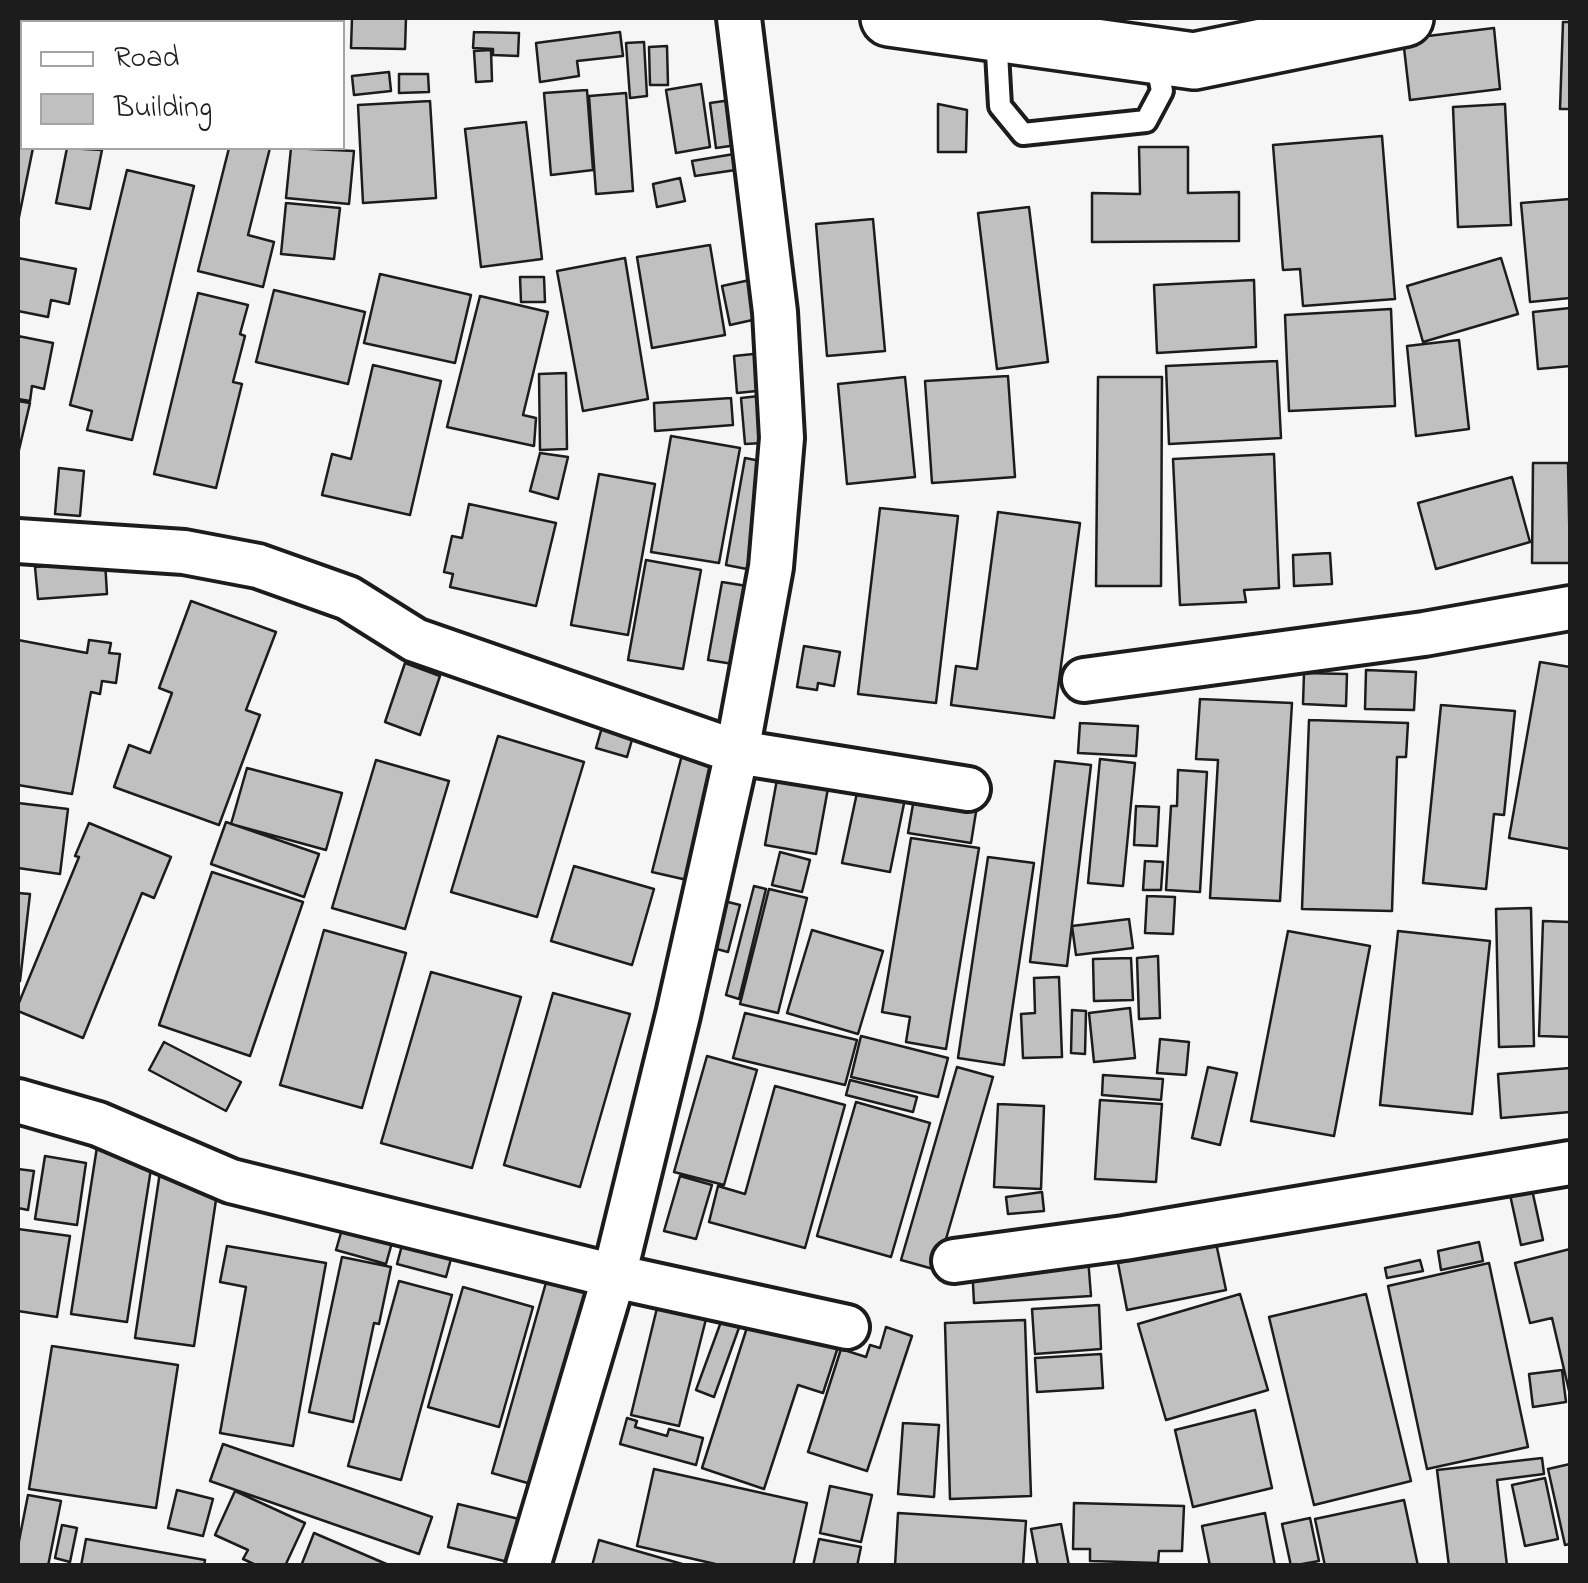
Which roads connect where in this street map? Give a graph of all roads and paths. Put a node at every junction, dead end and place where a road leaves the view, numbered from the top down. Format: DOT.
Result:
graph roads {
  1 [pos="740,18"];
  2 [pos="889,18"];
  3 [pos="1372,22"];
  4 [pos="996,33"];
  5 [pos="1155,56"];
  6 [pos="18,541"];
  7 [pos="1570,608"];
  8 [pos="1084,680"];
  9 [pos="737,752"];
  10 [pos="968,789"];
  11 [pos="18,1101"];
  12 [pos="1570,1163"];
  13 [pos="954,1260"];
  14 [pos="614,1276"];
  15 [pos="847,1327"];
  16 [pos="528,1566"];
  1 -- 9 [label="street"];
  2 -- 4 [label="main road"];
  3 -- 5 [label="main road"];
  4 -- 5 [label="main road"];
  4 -- 5 [label="lane"];
  6 -- 9 [label="street"];
  7 -- 8 [label="street"];
  9 -- 10 [label="street"];
  9 -- 14 [label="street"];
  11 -- 14 [label="street"];
  12 -- 13 [label="street"];
  14 -- 15 [label="street"];
  14 -- 16 [label="street"];
}
